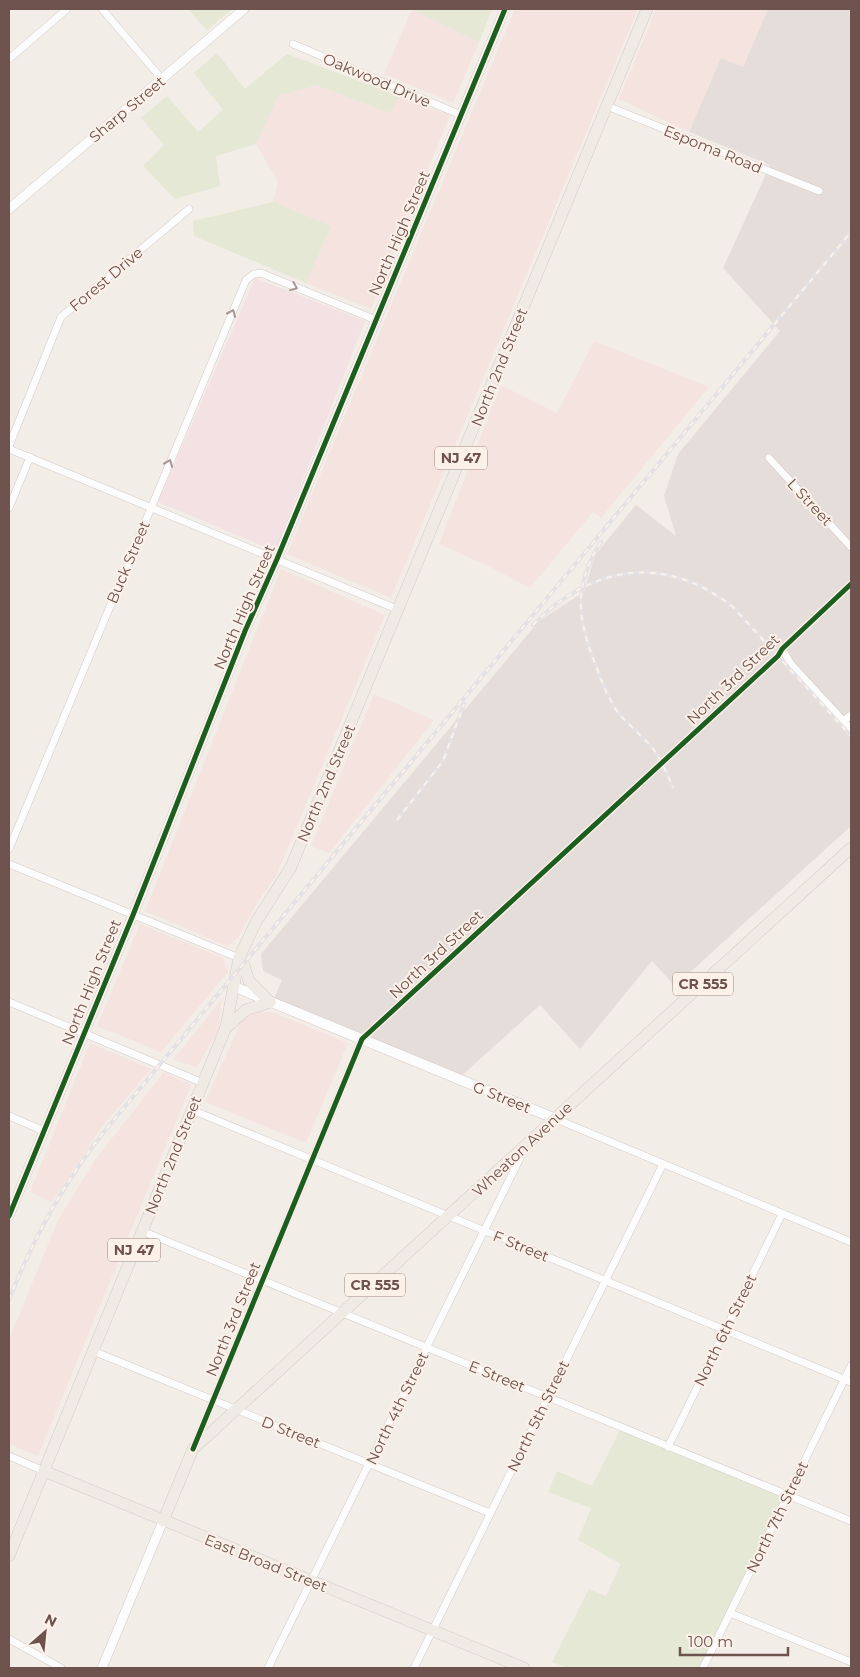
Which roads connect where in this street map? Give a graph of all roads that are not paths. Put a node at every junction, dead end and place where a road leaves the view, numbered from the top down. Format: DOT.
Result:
graph roads {
  1 [pos="67,9"];
  2 [pos="102,9"];
  3 [pos="244,9"];
  4 [pos="505,9"];
  5 [pos="647,9"];
  6 [pos="293,44"];
  7 [pos="9,59"];
  8 [pos="162,79"];
  9 [pos="607,106"];
  10 [pos="461,115"];
  11 [pos="819,191"];
  12 [pos="9,209"];
  13 [pos="189,209"];
  14 [pos="376,320"];
  15 [pos="9,447"];
  16 [pos="30,457"];
  17 [pos="769,458"];
  18 [pos="9,508"];
  19 [pos="151,508"];
  20 [pos="851,547"];
  21 [pos="277,559"];
  22 [pos="851,584"];
  23 [pos="398,610"];
  24 [pos="782,649"];
  25 [pos="851,715"];
  26 [pos="844,721"];
  27 [pos="851,729"];
  28 [pos="851,848"];
  29 [pos="9,849"];
  30 [pos="9,864"];
  31 [pos="133,915"];
  32 [pos="239,958"];
  33 [pos="235,988"];
  34 [pos="9,1002"];
  35 [pos="270,1002"];
  36 [pos="225,1030"];
  37 [pos="84,1034"];
  38 [pos="362,1040"];
  39 [pos="203,1082"];
  40 [pos="192,1110"];
  41 [pos="9,1116"];
  42 [pos="556,1119"];
  43 [pos="44,1131"];
  44 [pos="525,1147"];
  45 [pos="312,1160"];
  46 [pos="663,1164"];
  47 [pos="782,1214"];
  48 [pos="9,1216"];
  49 [pos="449,1216"];
  50 [pos="142,1231"];
  51 [pos="484,1231"];
  52 [pos="851,1242"];
  53 [pos="262,1280"];
  54 [pos="605,1281"];
  55 [pos="344,1313"];
  56 [pos="725,1330"];
  57 [pos="427,1347"];
  58 [pos="93,1352"];
  59 [pos="851,1366"];
  60 [pos="848,1380"];
  61 [pos="548,1397"];
  62 [pos="213,1400"];
  63 [pos="237,1410"];
  64 [pos="668,1447"];
  65 [pos="193,1450"];
  66 [pos="9,1456"];
  67 [pos="369,1464"];
  68 [pos="44,1471"];
  69 [pos="788,1495"];
  70 [pos="490,1513"];
  71 [pos="163,1521"];
  72 [pos="851,1521"];
  73 [pos="9,1556"];
  74 [pos="312,1581"];
  75 [pos="730,1612"];
  76 [pos="432,1630"];
  77 [pos="9,1639"];
  78 [pos="850,1663"];
  79 [pos="62,1668"];
  80 [pos="102,1668"];
  81 [pos="268,1668"];
  82 [pos="414,1668"];
  83 [pos="524,1668"];
  84 [pos="703,1668"];
  1 -- 7 [label="street"];
  2 -- 8 [label="street"];
  3 -- 8 [label="street, Sharp Street"];
  4 -- 10 [label="street, North High Street"];
  5 -- 9 [label="main road, North 2nd Street / NJ 47"];
  6 -- 10 [label="street, Oakwood Drive"];
  8 -- 12 [label="street, Sharp Street"];
  9 -- 11 [label="street, Espoma Road"];
  9 -- 23 [label="main road, North 2nd Street / NJ 47"];
  10 -- 14 [label="street, North High Street"];
  13 -- 15 [label="street, Forest Drive"];
  19 -- 14 [label="street, Buck Street, one-way"];
  14 -- 21 [label="street, North High Street"];
  15 -- 16 [label="street"];
  16 -- 18 [label="street"];
  16 -- 19 [label="street"];
  17 -- 20 [label="street, L Street"];
  19 -- 21 [label="street"];
  19 -- 29 [label="street, Buck Street"];
  21 -- 23 [label="street"];
  21 -- 31 [label="street, North High Street"];
  22 -- 24 [label="street, North 3rd Street"];
  23 -- 32 [label="main road, North 2nd Street / NJ 47"];
  24 -- 26 [label="street"];
  24 -- 38 [label="street, North 3rd Street"];
  25 -- 26 [label="street"];
  26 -- 27 [label="street"];
  28 -- 42 [label="main road, Wheaton Avenue / CR 555"];
  30 -- 31 [label="street"];
  31 -- 32 [label="street"];
  31 -- 37 [label="street, North High Street"];
  32 -- 33 [label="main road, North 2nd Street / NJ 47"];
  32 -- 35 [label="main road"];
  33 -- 35 [label="main road, G Street"];
  33 -- 36 [label="main road, North 2nd Street / NJ 47"];
  34 -- 37 [label="street"];
  35 -- 36 [label="main road"];
  35 -- 38 [label="main road, G Street"];
  36 -- 39 [label="main road, North 2nd Street / NJ 47"];
  37 -- 39 [label="street"];
  37 -- 43 [label="street, North High Street"];
  38 -- 42 [label="main road, G Street"];
  38 -- 45 [label="street, North 3rd Street"];
  39 -- 40 [label="main road, North 2nd Street / NJ 47"];
  40 -- 45 [label="street, F Street"];
  40 -- 50 [label="main road, North 2nd Street / NJ 47"];
  41 -- 43 [label="street"];
  42 -- 44 [label="main road, Wheaton Avenue / CR 555"];
  42 -- 46 [label="street, G Street"];
  43 -- 48 [label="street, North High Street"];
  44 -- 49 [label="main road, Wheaton Avenue / CR 555"];
  44 -- 51 [label="street, North 4th Street"];
  45 -- 49 [label="street, F Street"];
  45 -- 53 [label="street, North 3rd Street"];
  46 -- 47 [label="street, G Street"];
  46 -- 54 [label="street, North 5th Street"];
  47 -- 52 [label="street, G Street"];
  47 -- 56 [label="street, North 6th Street"];
  49 -- 51 [label="street, F Street"];
  49 -- 55 [label="main road, Wheaton Avenue / CR 555"];
  50 -- 53 [label="street, E Street"];
  50 -- 58 [label="main road, North 2nd Street / NJ 47"];
  51 -- 54 [label="street, F Street"];
  51 -- 57 [label="street, North 4th Street"];
  53 -- 55 [label="street, E Street"];
  53 -- 62 [label="street, North 3rd Street"];
  54 -- 56 [label="street, F Street"];
  54 -- 61 [label="street, North 5th Street"];
  55 -- 57 [label="street, E Street"];
  55 -- 63 [label="main road, Wheaton Avenue / CR 555"];
  56 -- 60 [label="street, F Street"];
  56 -- 64 [label="street, North 6th Street"];
  57 -- 61 [label="street, E Street"];
  57 -- 67 [label="street, North 4th Street"];
  58 -- 62 [label="street, D Street"];
  58 -- 68 [label="main road, North 2nd Street / NJ 47"];
  59 -- 60 [label="street, North 7th Street"];
  60 -- 69 [label="street, North 7th Street"];
  61 -- 64 [label="street, E Street"];
  61 -- 70 [label="street, North 5th Street"];
  62 -- 63 [label="street, D Street"];
  62 -- 65 [label="street, North 3rd Street"];
  63 -- 65 [label="main road, Wheaton Avenue / CR 555"];
  63 -- 67 [label="street, D Street"];
  64 -- 69 [label="street, E Street"];
  65 -- 71 [label="main road, North 3rd Street / CR 555"];
  66 -- 68 [label="street, East Broad Street"];
  67 -- 70 [label="street, D Street"];
  67 -- 74 [label="street, North 4th Street"];
  68 -- 71 [label="main road, East Broad Street"];
  68 -- 73 [label="main road, North 2nd Street / NJ 47"];
  69 -- 72 [label="street, E Street"];
  69 -- 75 [label="street, North 7th Street"];
  70 -- 76 [label="street, North 5th Street"];
  71 -- 74 [label="main road, East Broad Street"];
  71 -- 80 [label="street, North 3rd Street / CR 555"];
  74 -- 76 [label="main road, East Broad Street"];
  74 -- 81 [label="street, North 4th Street"];
  75 -- 78 [label="street"];
  75 -- 84 [label="street, North 7th Street"];
  76 -- 82 [label="street, North 5th Street"];
  76 -- 83 [label="main road, East Broad Street"];
  77 -- 79 [label="street"];
}
